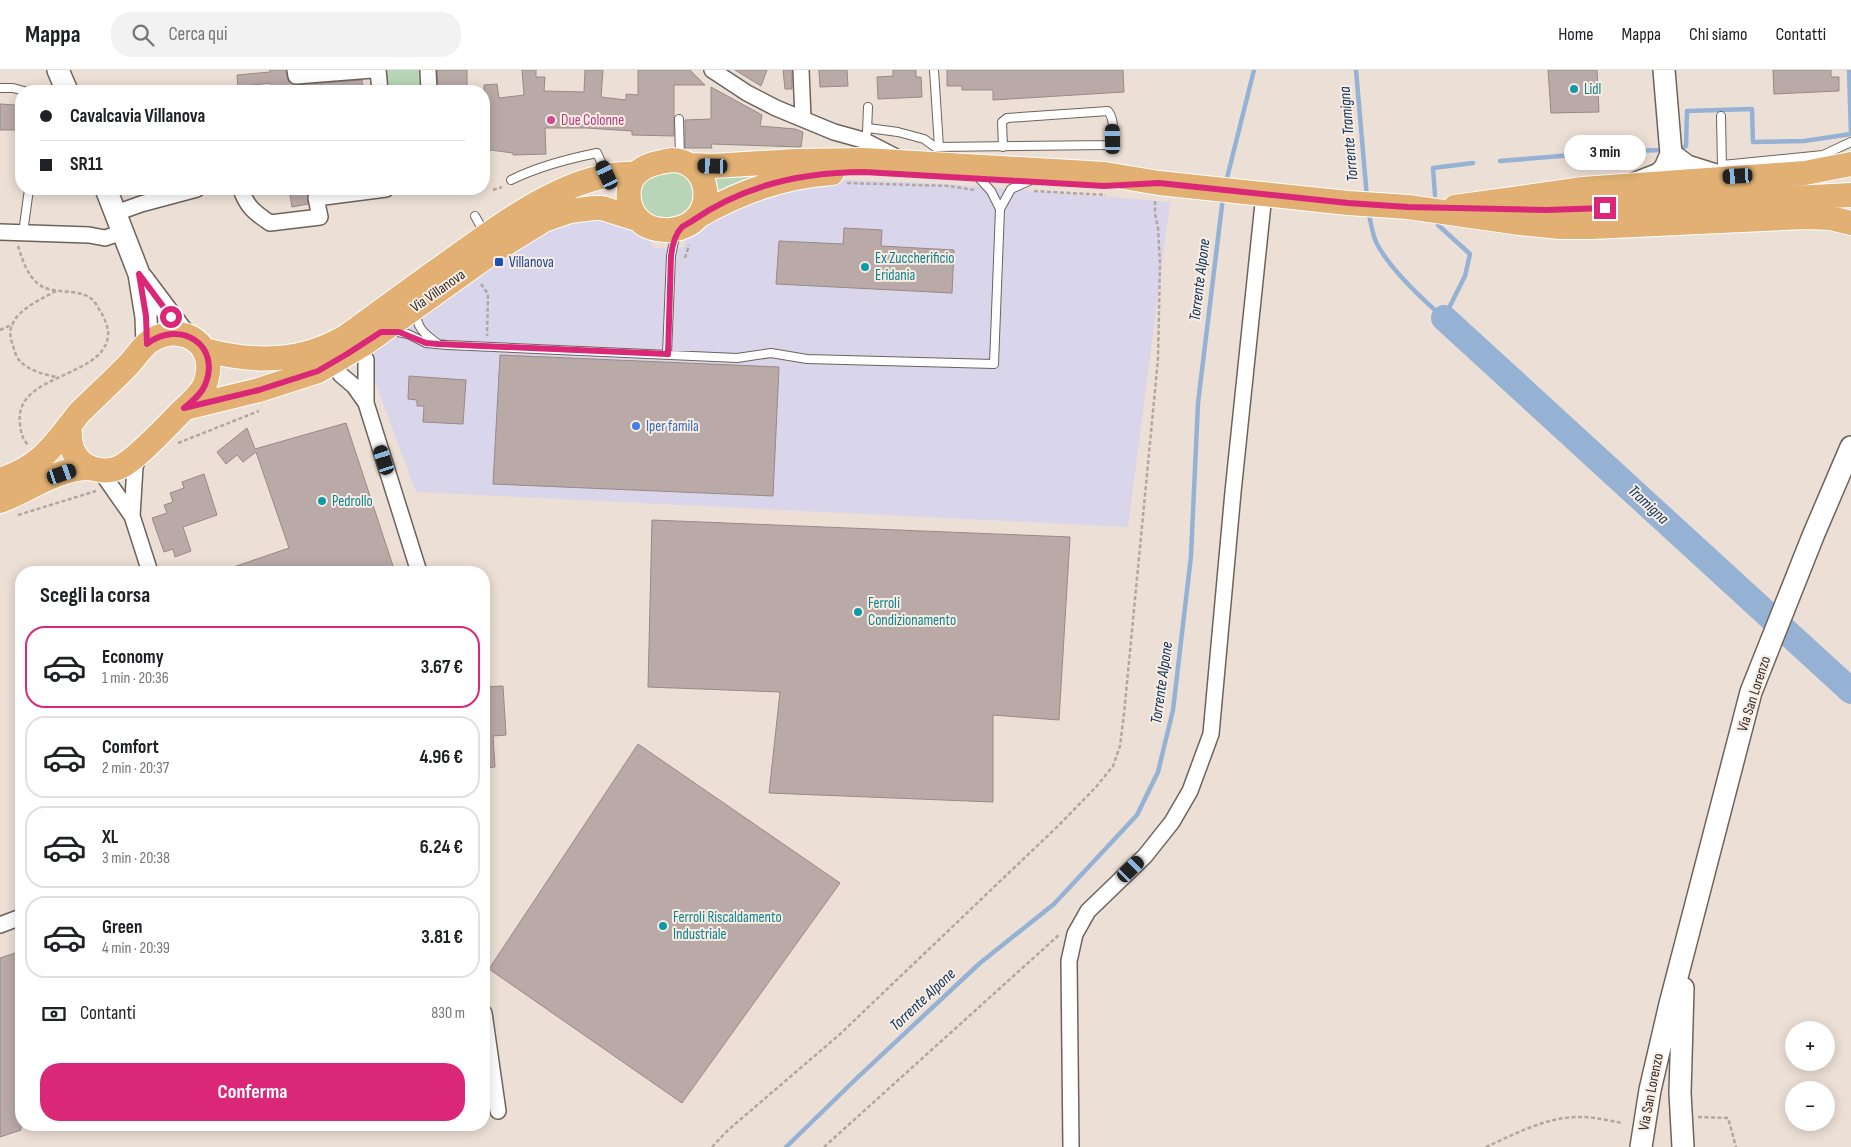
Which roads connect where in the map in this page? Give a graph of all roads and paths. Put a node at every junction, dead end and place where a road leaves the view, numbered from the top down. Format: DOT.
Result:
graph roads {
  1 [pos="58,70"];
  2 [pos="295,70"];
  3 [pos="372,70"];
  4 [pos="378,70"];
  5 [pos="428,70"];
  6 [pos="712,70"];
  7 [pos="801,70"];
  8 [pos="934,70"];
  9 [pos="1664,70"];
  10 [pos="64,85"];
  11 [pos="379,85"];
  12 [pos="429,85"];
  13 [pos="0,88"];
  14 [pos="15,89"];
  15 [pos="868,107"];
  16 [pos="1721,116"];
  17 [pos="679,118"];
  18 [pos="802,119"];
  19 [pos="834,132"];
  20 [pos="866,134"];
  21 [pos="1851,142"];
  22 [pos="1003,147"];
  23 [pos="1671,148"];
  24 [pos="936,153"];
  25 [pos="685,163"];
  26 [pos="1851,164"];
  27 [pos="902,166"];
  28 [pos="844,171"];
  29 [pos="1722,171"];
  30 [pos="636,174"];
  31 [pos="607,175"];
  32 [pos="512,180"];
  33 [pos="1168,184"];
  34 [pos="980,186"];
  35 [pos="1029,186"];
  36 [pos="1253,193"];
  37 [pos="27,195"];
  38 [pos="108,195"];
  39 [pos="175,195"];
  40 [pos="243,195"];
  41 [pos="339,195"];
  42 [pos="1107,195"];
  43 [pos="1851,195"];
  44 [pos="1628,196"];
  45 [pos="1408,207"];
  46 [pos="1000,209"];
  47 [pos="119,222"];
  48 [pos="1851,223"];
  49 [pos="647,224"];
  50 [pos="692,227"];
  51 [pos="0,232"];
  52 [pos="21,232"];
  53 [pos="671,256"];
  54 [pos="684,258"];
  55 [pos="139,274"];
  56 [pos="56,291"];
  57 [pos="488,294"];
  58 [pos="417,306"];
  59 [pos="12,324"];
  60 [pos="0,330"];
  61 [pos="381,332"];
  62 [pos="184,334"];
  63 [pos="147,344"];
  64 [pos="438,344"];
  65 [pos="360,346"];
  66 [pos="510,348"];
  67 [pos="205,350"];
  68 [pos="668,354"];
  69 [pos="333,363"];
  70 [pos="58,377"];
  71 [pos="366,403"];
  72 [pos="184,408"];
  73 [pos="260,410"];
  74 [pos="70,425"];
  75 [pos="174,445"];
  76 [pos="1851,447"];
  77 [pos="32,450"];
  78 [pos="140,451"];
  79 [pos="96,477"];
  80 [pos="0,480"];
  81 [pos="5,509"];
  82 [pos="132,516"];
  83 [pos="148,566"];
  84 [pos="417,566"];
  85 [pos="15,919"];
  86 [pos="0,925"];
  87 [pos="1061,933"];
  88 [pos="1684,951"];
  89 [pos="490,1055"];
  90 [pos="498,1111"];
  91 [pos="1695,1117"];
  92 [pos="1623,1123"];
  93 [pos="712,1147"];
  94 [pos="824,1147"];
  95 [pos="1071,1147"];
  96 [pos="1486,1147"];
  97 [pos="1641,1147"];
  98 [pos="1683,1147"];
  99 [pos="1736,1147"];
  1 -- 10 [label="street"];
  2 -- 3 [label="street"];
  4 -- 11 [label="street"];
  5 -- 12 [label="street"];
  6 -- 18 [label="street"];
  7 -- 18 [label="street"];
  8 -- 24 [label="lane"];
  9 -- 23 [label="street"];
  13 -- 14 [label="lane"];
  15 -- 20 [label="lane"];
  16 -- 29 [label="lane"];
  17 -- 25 [label="lane"];
  18 -- 19 [label="street"];
  19 -- 20 [label="street"];
  19 -- 28 [label="street"];
  20 -- 24 [label="lane"];
  20 -- 27 [label="street"];
  21 -- 29 [label="lane"];
  22 -- 22 [label="lane"];
  22 -- 24 [label="lane"];
  23 -- 29 [label="street"];
  23 -- 44 [label="street"];
  24 -- 27 [label="main road"];
  24 -- 33 [label="main road"];
  25 -- 28 [label="main road"];
  25 -- 30 [label="main road"];
  25 -- 50 [label="main road"];
  26 -- 29 [label="main road"];
  27 -- 28 [label="main road"];
  28 -- 34 [label="path"];
  29 -- 44 [label="main road"];
  30 -- 31 [label="main road, Via Villanova"];
  30 -- 49 [label="main road"];
  31 -- 32 [label="lane"];
  31 -- 67 [label="main road, Via Villanova"];
  33 -- 35 [label="main road"];
  33 -- 36 [label="main road"];
  33 -- 93 [label="path"];
  34 -- 35 [label="main road"];
  34 -- 46 [label="lane"];
  34 -- 50 [label="main road"];
  35 -- 42 [label="path"];
  35 -- 46 [label="lane"];
  36 -- 45 [label="main road"];
  36 -- 95 [label="street"];
  37 -- 52 [label="lane"];
  38 -- 47 [label="street"];
  39 -- 47 [label="street"];
  40 -- 41 [label="street"];
  43 -- 44 [label="main road"];
  44 -- 45 [label="main road"];
  45 -- 48 [label="main road"];
  46 -- 68 [label="lane"];
  47 -- 52 [label="street"];
  47 -- 55 [label="street"];
  49 -- 50 [label="main road"];
  49 -- 53 [label="lane"];
  49 -- 58 [label="main road, Via Villanova"];
  50 -- 53 [label="lane"];
  50 -- 54 [label="path"];
  51 -- 52 [label="street"];
  52 -- 56 [label="path"];
  53 -- 68 [label="lane"];
  55 -- 62 [label="street"];
  55 -- 63 [label="street"];
  56 -- 59 [label="path"];
  56 -- 70 [label="path"];
  57 -- 66 [label="path"];
  58 -- 61 [label="main road, Via Villanova"];
  58 -- 64 [label="lane"];
  59 -- 60 [label="path"];
  59 -- 70 [label="path"];
  61 -- 64 [label="lane"];
  61 -- 65 [label="main road, Via Villanova"];
  62 -- 63 [label="main road"];
  62 -- 67 [label="main road"];
  63 -- 74 [label="main road"];
  64 -- 66 [label="lane"];
  65 -- 69 [label="main road, Via Villanova"];
  65 -- 71 [label="street"];
  66 -- 68 [label="lane"];
  67 -- 72 [label="main road"];
  69 -- 71 [label="street"];
  69 -- 72 [label="main road, Via Villanova"];
  70 -- 77 [label="path"];
  71 -- 84 [label="street"];
  72 -- 78 [label="main road"];
  73 -- 75 [label="path"];
  74 -- 79 [label="main road"];
  74 -- 80 [label="main road"];
  76 -- 88 [label="street, Via San Lorenzo"];
  78 -- 79 [label="main road"];
  78 -- 82 [label="street"];
  79 -- 81 [label="main road"];
  79 -- 81 [label="path"];
  79 -- 82 [label="street"];
  82 -- 83 [label="street"];
  85 -- 86 [label="street"];
  87 -- 94 [label="path"];
  88 -- 97 [label="street, Via San Lorenzo"];
  88 -- 98 [label="street, Via San Lorenzo"];
  89 -- 90 [label="street"];
  91 -- 99 [label="path"];
  92 -- 96 [label="path"];
}
